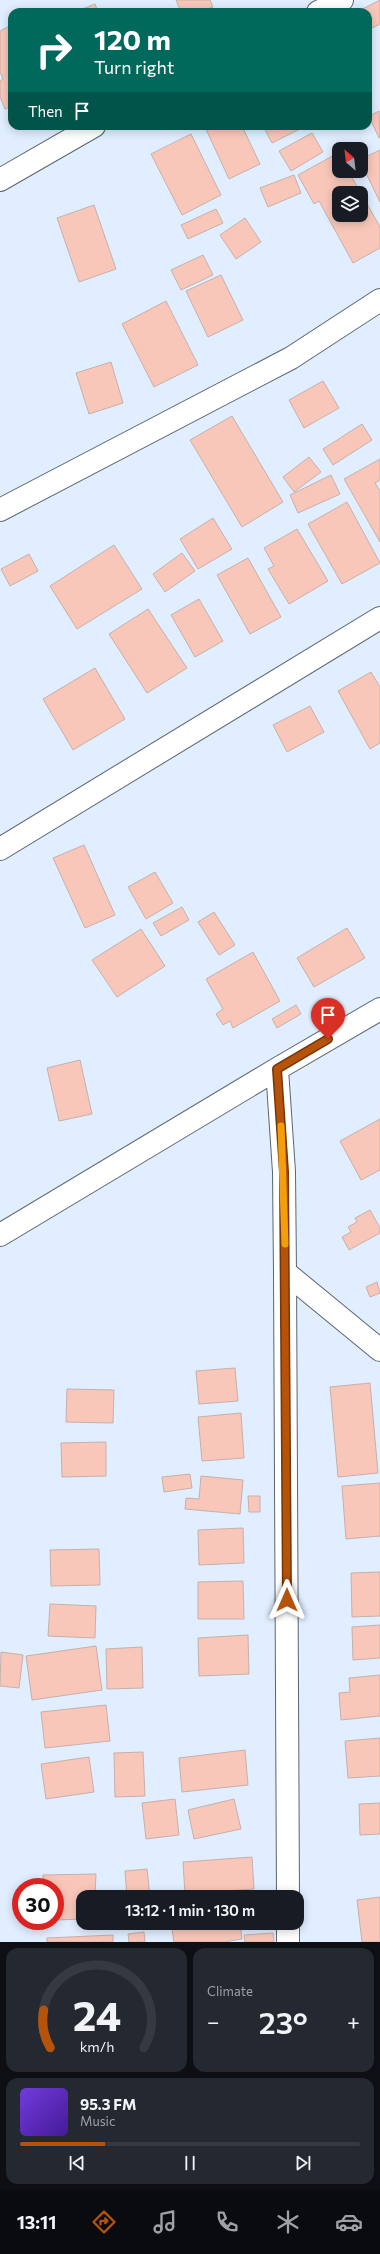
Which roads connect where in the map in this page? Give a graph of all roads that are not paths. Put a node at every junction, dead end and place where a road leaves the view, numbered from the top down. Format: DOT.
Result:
graph roads {
  1 [pos="342,0"];
  2 [pos="326,8"];
  3 [pos="87,130"];
  4 [pos="0,180"];
  5 [pos="380,300"];
  6 [pos="0,510"];
  7 [pos="380,618"];
  8 [pos="0,849"];
  9 [pos="380,1009"];
  10 [pos="277,1069"];
  11 [pos="0,1235"];
  12 [pos="285,1272"];
  13 [pos="380,1350"];
  14 [pos="288,1890"];
  15 [pos="288,1930"];
  16 [pos="288,1942"];
  1 -- 2 [label="street"];
  3 -- 4 [label="street"];
  5 -- 6 [label="street"];
  7 -- 8 [label="street"];
  9 -- 10 [label="street"];
  10 -- 11 [label="street"];
  10 -- 12 [label="street"];
  12 -- 13 [label="street"];
  12 -- 14 [label="street"];
  15 -- 16 [label="street"];
}
